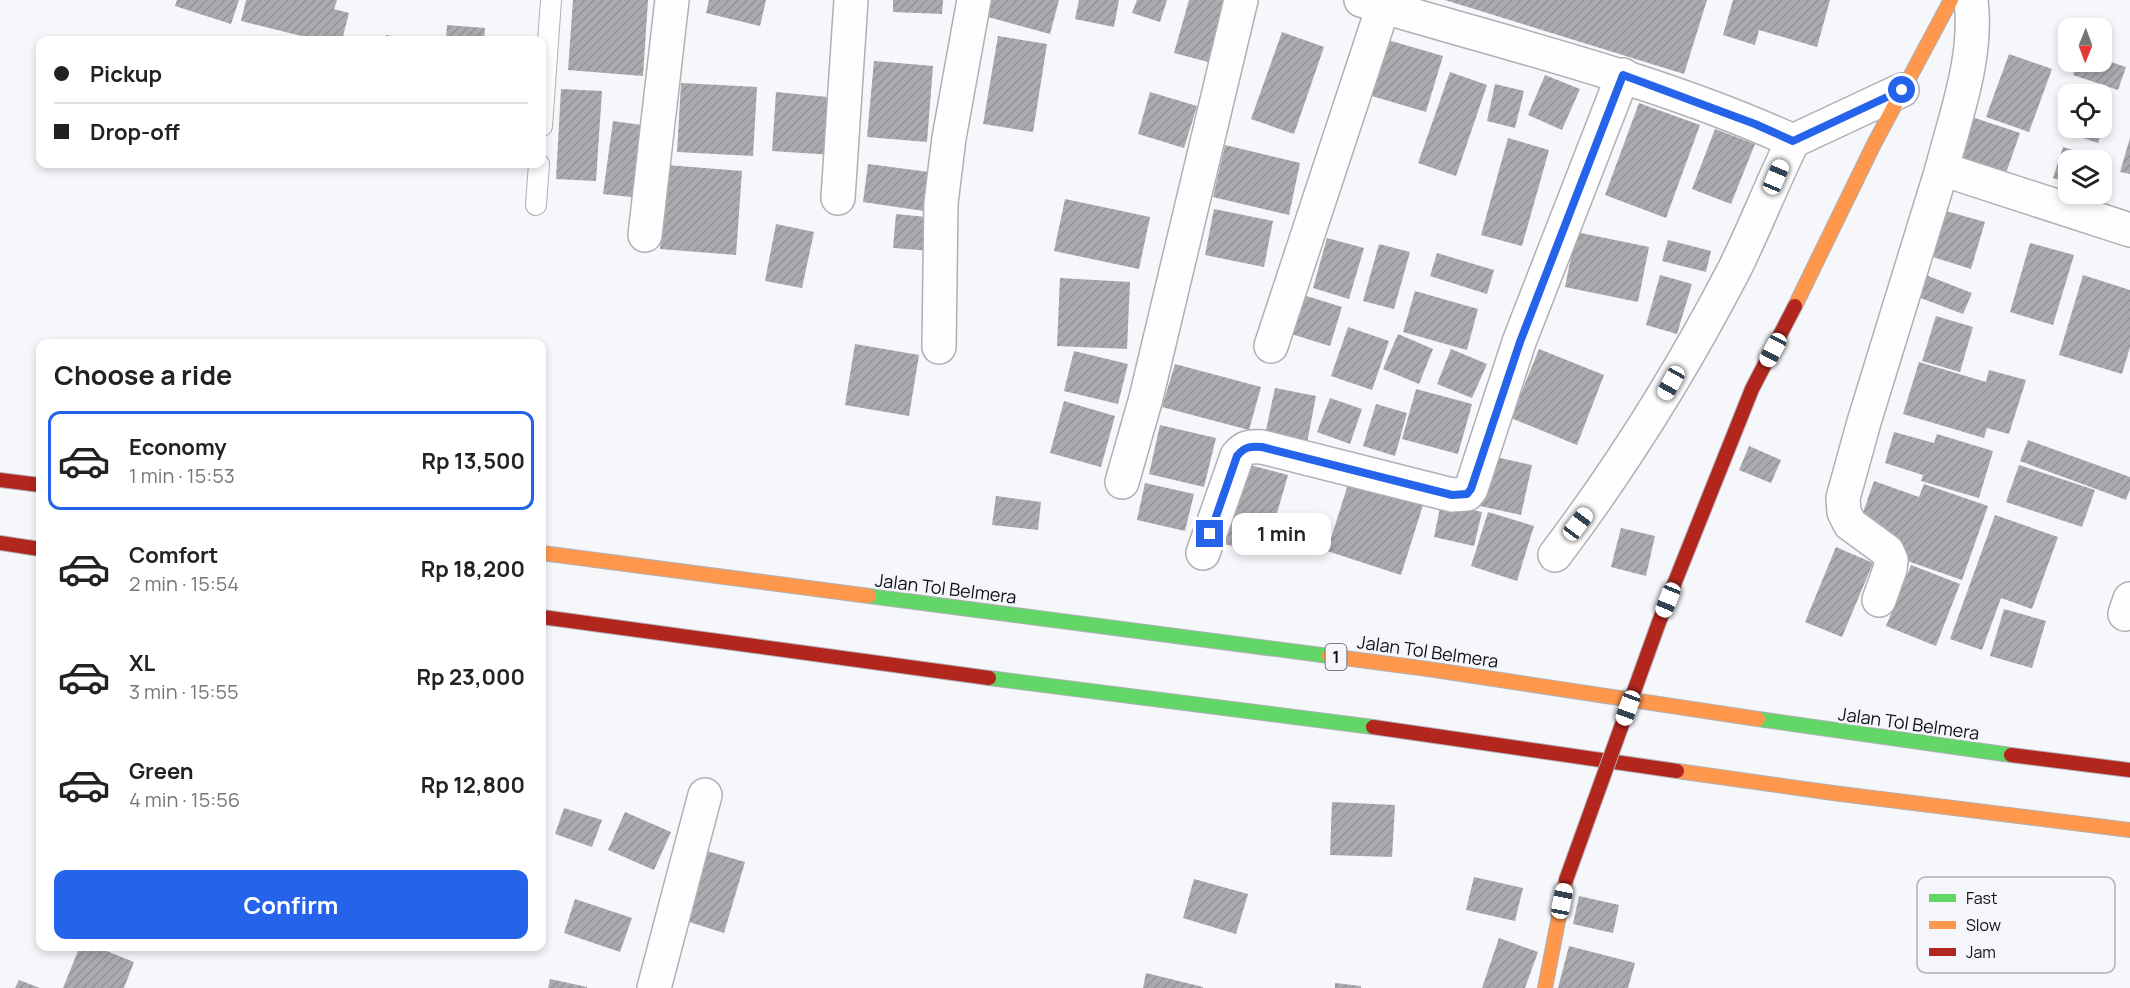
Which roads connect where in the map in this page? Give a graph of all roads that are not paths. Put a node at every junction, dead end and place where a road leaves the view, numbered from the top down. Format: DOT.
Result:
graph roads {
  1 [pos="551,0"];
  2 [pos="672,0"];
  3 [pos="851,0"];
  4 [pos="974,0"];
  5 [pos="1241,0"];
  6 [pos="1951,0"];
  7 [pos="1971,0"];
  8 [pos="1372,3"];
  9 [pos="546,70"];
  10 [pos="1623,75"];
  11 [pos="1902,90"];
  12 [pos="1793,141"];
  13 [pos="539,168"];
  14 [pos="1942,169"];
  15 [pos="838,198"];
  16 [pos="536,205"];
  17 [pos="2130,230"];
  18 [pos="645,235"];
  19 [pos="939,346"];
  20 [pos="1271,346"];
  21 [pos="0,480"];
  22 [pos="1122,482"];
  23 [pos="36,484"];
  24 [pos="0,543"];
  25 [pos="36,548"];
  26 [pos="1203,553"];
  27 [pos="546,554"];
  28 [pos="1555,555"];
  29 [pos="1879,600"];
  30 [pos="546,618"];
  31 [pos="2130,770"];
  32 [pos="705,795"];
  33 [pos="2130,830"];
  34 [pos="654,988"];
  35 [pos="1545,988"];
  1 -- 9 [label="lane"];
  2 -- 18 [label="street"];
  3 -- 15 [label="street"];
  4 -- 19 [label="street"];
  5 -- 22 [label="street"];
  6 -- 11 [label="main road"];
  7 -- 14 [label="street"];
  8 -- 10 [label="street"];
  8 -- 20 [label="street"];
  10 -- 12 [label="street"];
  10 -- 26 [label="street"];
  11 -- 12 [label="street"];
  11 -- 35 [label="main road, bridge"];
  12 -- 28 [label="street"];
  13 -- 16 [label="lane"];
  14 -- 17 [label="street"];
  14 -- 29 [label="street"];
  21 -- 23 [label="main road"];
  24 -- 25 [label="main road"];
  27 -- 31 [label="main road, Jalan Tol Belmera / 1"];
  30 -- 33 [label="main road"];
  32 -- 34 [label="street"];
}
